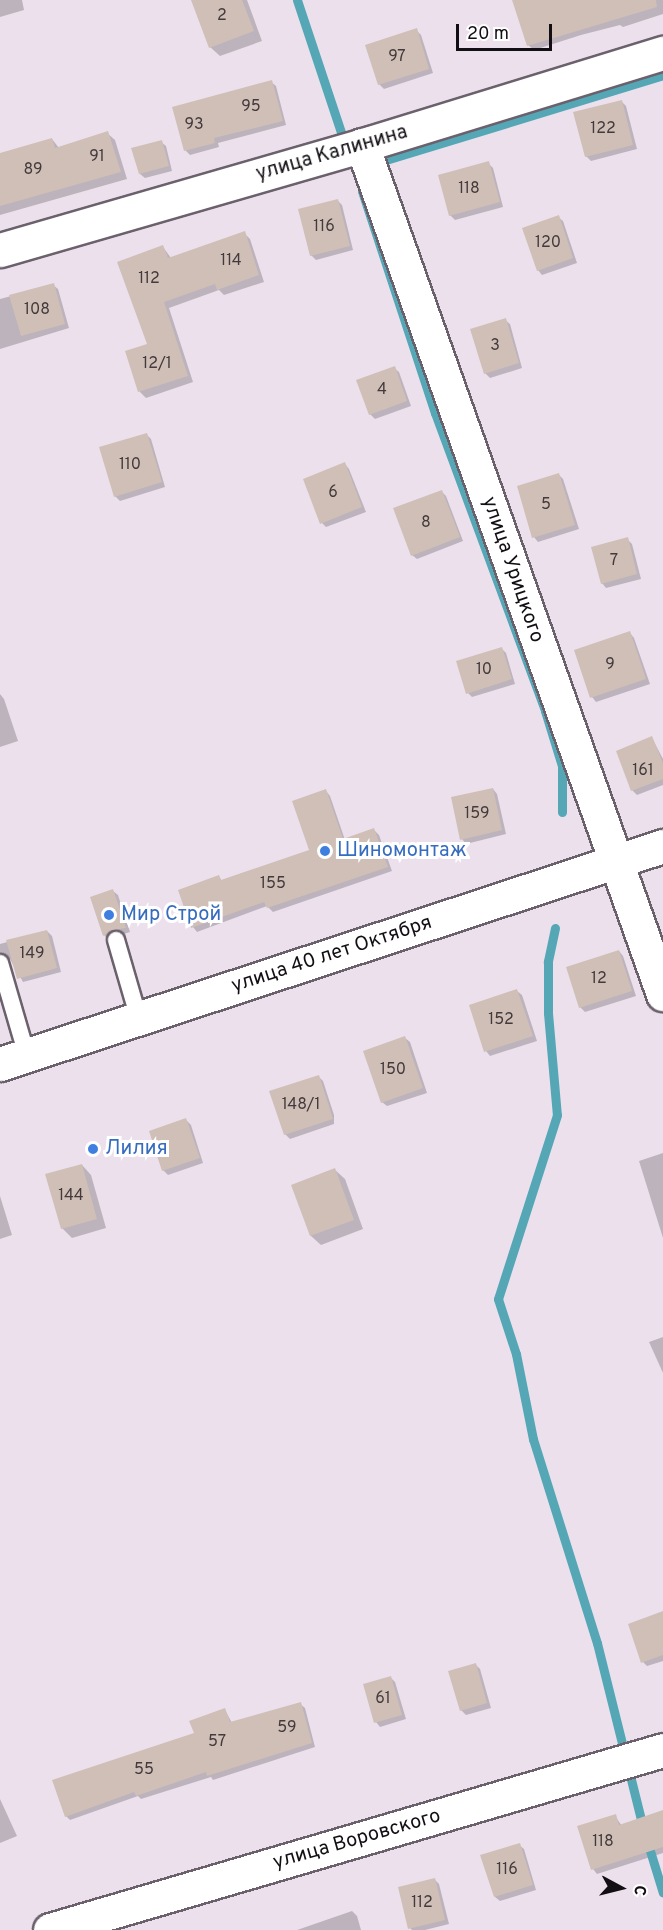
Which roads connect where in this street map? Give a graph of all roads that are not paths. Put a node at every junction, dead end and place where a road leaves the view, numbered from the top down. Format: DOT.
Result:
graph roads {
  1 [pos="663,53"];
  2 [pos="362,145"];
  3 [pos="0,250"];
  4 [pos="663,846"];
  5 [pos="616,861"];
  6 [pos="116,940"];
  7 [pos="0,963"];
  8 [pos="663,994"];
  9 [pos="139,1019"];
  10 [pos="13,1060"];
  11 [pos="663,1750"];
  12 [pos="50,1930"];
  1 -- 2 [label="street, улица Калинина"];
  2 -- 3 [label="street, улица Калинина"];
  2 -- 5 [label="street, улица Урицкого"];
  4 -- 5 [label="street, улица 40 лет Октября"];
  5 -- 8 [label="street, улица Урицкого"];
  5 -- 9 [label="street, улица 40 лет Октября"];
  6 -- 9 [label="lane"];
  7 -- 10 [label="lane"];
  9 -- 10 [label="street, улица 40 лет Октября"];
  11 -- 12 [label="street, улица Воровского"];
}
